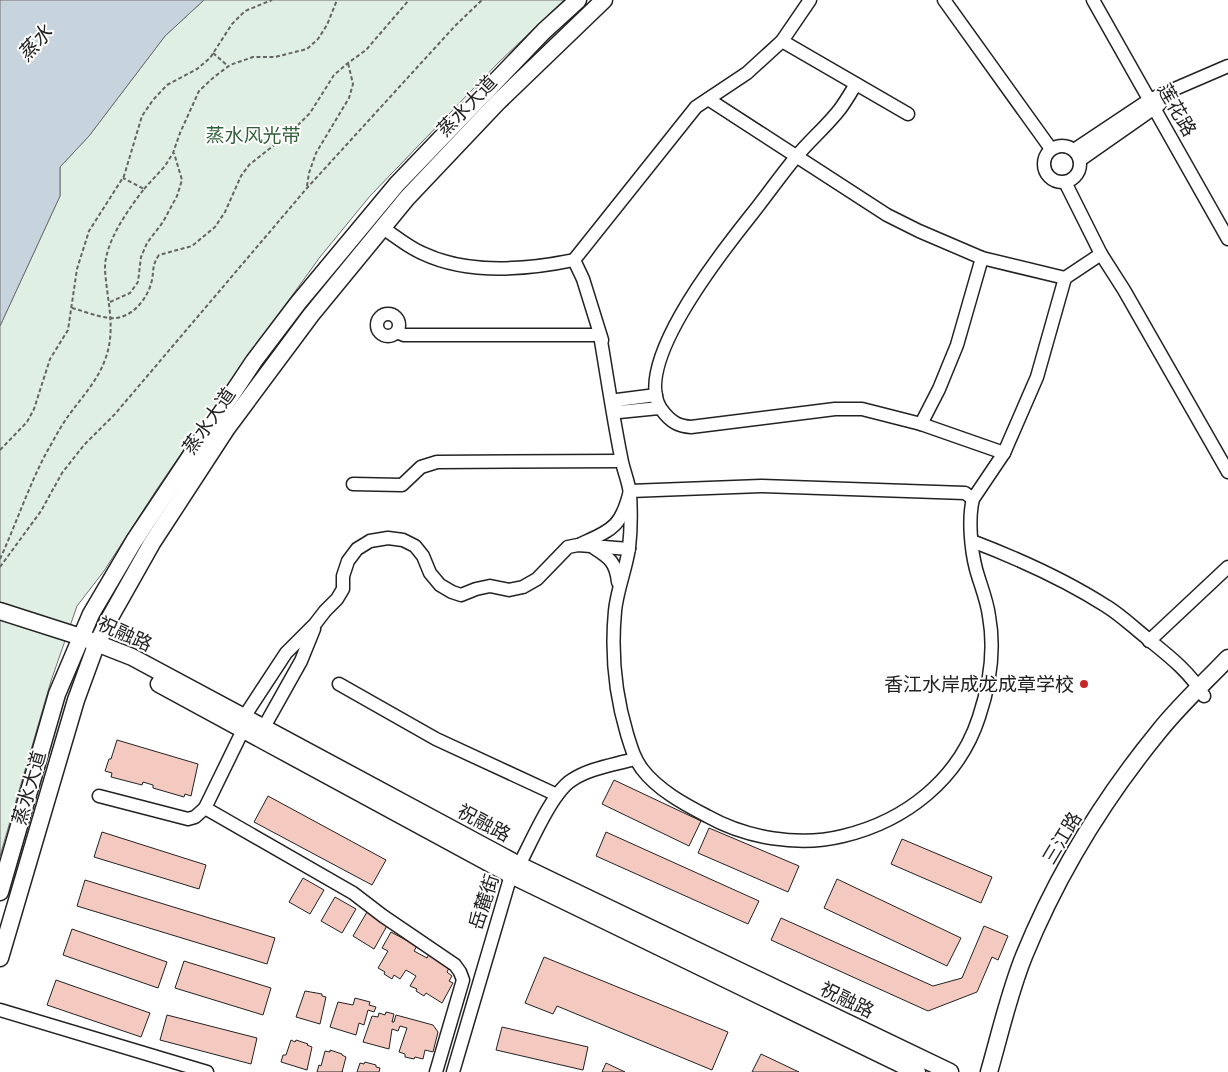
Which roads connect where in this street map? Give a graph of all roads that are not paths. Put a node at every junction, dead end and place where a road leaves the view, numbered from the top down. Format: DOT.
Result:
graph roads {
  1 [pos="578,0"];
  2 [pos="604,0"];
  3 [pos="810,0"];
  4 [pos="944,0"];
  5 [pos="1092,0"];
  6 [pos="1101,0"];
  7 [pos="782,41"];
  8 [pos="1228,66"];
  9 [pos="1228,74"];
  10 [pos="856,84"];
  11 [pos="708,99"];
  12 [pos="1155,102"];
  13 [pos="908,114"];
  14 [pos="1051,149"];
  15 [pos="1077,155"];
  16 [pos="796,157"];
  17 [pos="1065,182"];
  18 [pos="1228,223"];
  19 [pos="383,228"];
  20 [pos="1228,239"];
  21 [pos="1100,254"];
  22 [pos="982,258"];
  23 [pos="574,260"];
  24 [pos="1064,278"];
  25 [pos="397,332"];
  26 [pos="600,335"];
  27 [pos="657,401"];
  28 [pos="616,407"];
  29 [pos="921,424"];
  30 [pos="1004,452"];
  31 [pos="621,461"];
  32 [pos="1228,472"];
  33 [pos="353,484"];
  34 [pos="630,491"];
  35 [pos="973,499"];
  36 [pos="630,522"];
  37 [pos="972,541"];
  38 [pos="578,545"];
  39 [pos="592,546"];
  40 [pos="629,549"];
  41 [pos="1228,567"];
  42 [pos="618,593"];
  43 [pos="0,611"];
  44 [pos="0,618"];
  45 [pos="316,624"];
  46 [pos="79,640"];
  47 [pos="1149,640"];
  48 [pos="96,647"];
  49 [pos="1228,658"];
  50 [pos="1228,672"];
  51 [pos="339,684"];
  52 [pos="1200,692"];
  53 [pos="244,723"];
  54 [pos="264,728"];
  55 [pos="634,759"];
  56 [pos="557,795"];
  57 [pos="99,796"];
  58 [pos="205,808"];
  59 [pos="516,873"];
  60 [pos="0,892"];
  61 [pos="0,958"];
  62 [pos="0,1010"];
  63 [pos="207,1072"];
  64 [pos="436,1072"];
  65 [pos="453,1072"];
  66 [pos="460,1072"];
  67 [pos="917,1072"];
  68 [pos="950,1072"];
  69 [pos="989,1072"];
  70 [pos="999,1072"];
  1 -- 46 [label="main road, 蒸水大道"];
  2 -- 19 [label="main road, 蒸水大道"];
  3 -- 7 [label="street"];
  4 -- 14 [label="street"];
  5 -- 12 [label="street, 莲花路"];
  6 -- 12 [label="street, 莲花路"];
  7 -- 10 [label="street"];
  7 -- 11 [label="street"];
  8 -- 12 [label="street"];
  9 -- 12 [label="street"];
  10 -- 13 [label="street"];
  10 -- 16 [label="street"];
  11 -- 16 [label="street"];
  11 -- 23 [label="street"];
  12 -- 15 [label="street"];
  12 -- 18 [label="street, 莲花路"];
  12 -- 20 [label="street, 莲花路"];
  14 -- 15 [label="street"];
  14 -- 17 [label="street"];
  15 -- 17 [label="street"];
  16 -- 22 [label="street"];
  16 -- 27 [label="street"];
  17 -- 21 [label="street"];
  19 -- 23 [label="street"];
  19 -- 48 [label="main road, 蒸水大道"];
  21 -- 24 [label="street"];
  21 -- 32 [label="street"];
  22 -- 24 [label="street"];
  22 -- 29 [label="street"];
  23 -- 26 [label="street"];
  24 -- 30 [label="street"];
  25 -- 26 [label="street"];
  26 -- 28 [label="street"];
  27 -- 28 [label="street"];
  27 -- 29 [label="street"];
  28 -- 31 [label="street"];
  29 -- 30 [label="street"];
  30 -- 35 [label="street"];
  31 -- 33 [label="street"];
  31 -- 34 [label="street"];
  34 -- 35 [label="street"];
  34 -- 36 [label="street"];
  34 -- 38 [label="street"];
  35 -- 37 [label="street"];
  36 -- 38 [label="street"];
  36 -- 40 [label="street"];
  37 -- 47 [label="street"];
  37 -- 55 [label="street"];
  38 -- 39 [label="street"];
  38 -- 45 [label="street"];
  39 -- 40 [label="street"];
  39 -- 42 [label="street"];
  40 -- 42 [label="street"];
  41 -- 47 [label="street"];
  42 -- 55 [label="street"];
  43 -- 46 [label="main road, 祝融路"];
  44 -- 46 [label="main road, 祝融路"];
  45 -- 53 [label="street"];
  45 -- 54 [label="street"];
  46 -- 48 [label="main road, 祝融路"];
  46 -- 60 [label="main road, 蒸水大道"];
  47 -- 52 [label="street"];
  48 -- 53 [label="main road, 祝融路"];
  48 -- 61 [label="main road, 蒸水大道"];
  49 -- 52 [label="main road, 三江路"];
  50 -- 52 [label="main road, 三江路"];
  51 -- 56 [label="street"];
  52 -- 69 [label="main road, 三江路"];
  52 -- 70 [label="main road, 三江路"];
  53 -- 54 [label="main road, 祝融路"];
  53 -- 58 [label="street"];
  53 -- 59 [label="main road, 祝融路"];
  54 -- 59 [label="main road, 祝融路"];
  55 -- 56 [label="street"];
  56 -- 59 [label="street"];
  57 -- 58 [label="street"];
  58 -- 64 [label="street"];
  59 -- 65 [label="street, 岳麓街"];
  59 -- 66 [label="street, 岳麓街"];
  59 -- 67 [label="main road, 祝融路"];
  59 -- 68 [label="main road, 祝融路"];
  62 -- 63 [label="street"];
}
